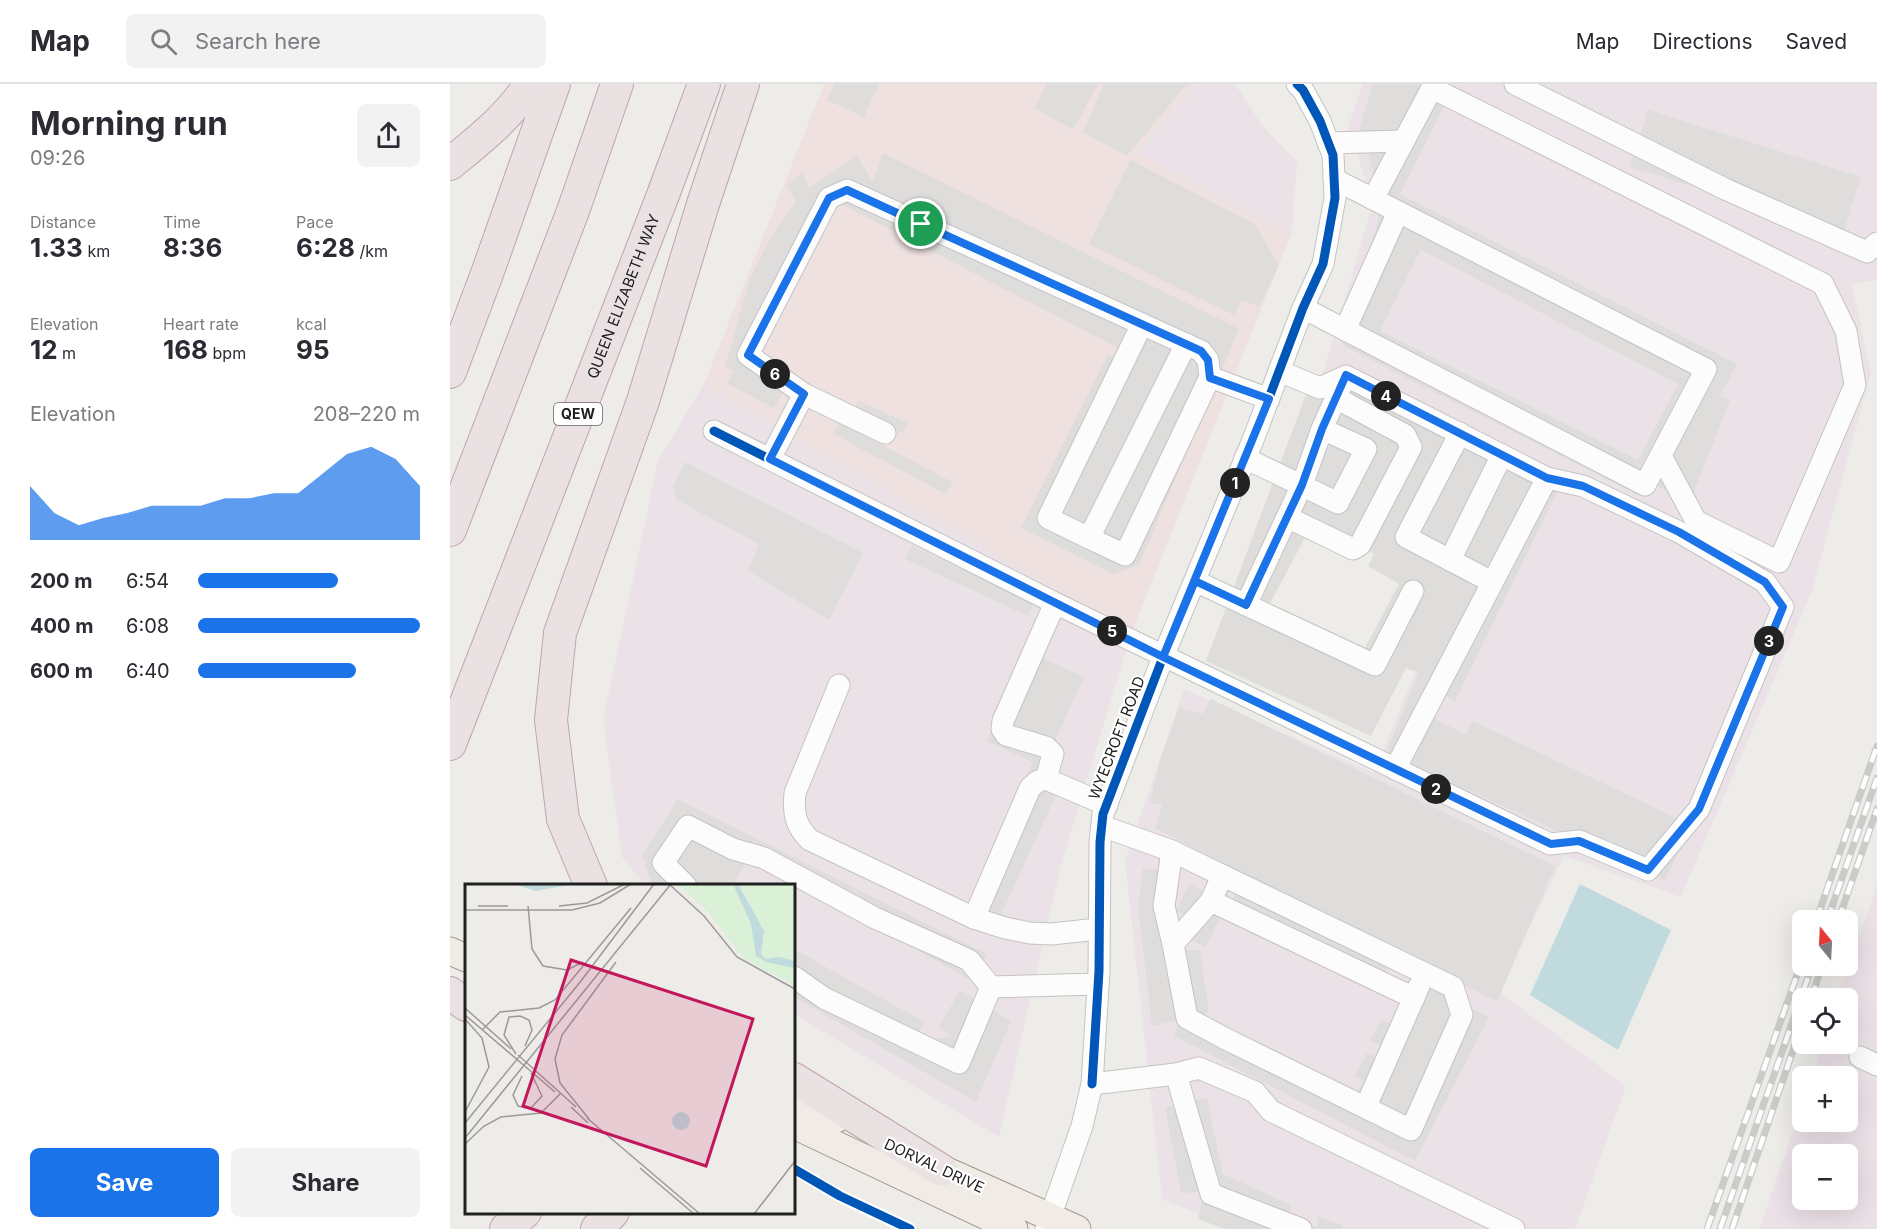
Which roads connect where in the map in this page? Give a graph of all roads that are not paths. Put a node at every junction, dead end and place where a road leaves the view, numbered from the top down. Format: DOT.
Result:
graph roads {
  1 [pos="530,84"];
  2 [pos="554,84"];
  3 [pos="617,84"];
  4 [pos="704,84"];
  5 [pos="743,84"];
  6 [pos="1297,84"];
  7 [pos="1515,84"];
  8 [pos="1541,90"];
  9 [pos="1404,141"];
  10 [pos="1328,143"];
  11 [pos="450,164"];
  12 [pos="1334,179"];
  13 [pos="1373,199"];
  14 [pos="1398,212"];
  15 [pos="1877,243"];
  16 [pos="1303,308"];
  17 [pos="1143,324"];
  18 [pos="1345,330"];
  19 [pos="1186,344"];
  20 [pos="1279,371"];
  21 [pos="450,372"];
  22 [pos="1346,375"];
  23 [pos="1210,378"];
  24 [pos="804,394"];
  25 [pos="1335,398"];
  26 [pos="1269,399"];
  27 [pos="1322,429"];
  28 [pos="714,431"];
  29 [pos="885,433"];
  30 [pos="1460,433"];
  31 [pos="1502,455"];
  32 [pos="1661,456"];
  33 [pos="1245,458"];
  34 [pos="770,459"];
  35 [pos="1547,478"];
  36 [pos="1302,485"];
  37 [pos="1287,518"];
  38 [pos="450,530"];
  39 [pos="1089,537"];
  40 [pos="1450,560"];
  41 [pos="1195,581"];
  42 [pos="1492,582"];
  43 [pos="1413,591"];
  44 [pos="1055,603"];
  45 [pos="1246,605"];
  46 [pos="1163,657"];
  47 [pos="839,685"];
  48 [pos="450,744"];
  49 [pos="1395,769"];
  50 [pos="1047,779"];
  51 [pos="1107,805"];
  52 [pos="1102,826"];
  53 [pos="1172,851"];
  54 [pos="1222,876"];
  55 [pos="591,884"];
  56 [pos="685,884"];
  57 [pos="1212,901"];
  58 [pos="974,918"];
  59 [pos="1098,929"];
  60 [pos="1173,944"];
  61 [pos="450,951"];
  62 [pos="465,958"];
  63 [pos="1425,974"];
  64 [pos="795,978"];
  65 [pos="1098,984"];
  66 [pos="450,985"];
  67 [pos="991,987"];
  68 [pos="465,991"];
  69 [pos="450,993"];
  70 [pos="1414,998"];
  71 [pos="465,1004"];
  72 [pos="1176,1074"];
  73 [pos="795,1080"];
  74 [pos="1092,1084"];
  75 [pos="795,1099"];
  76 [pos="1366,1106"];
  77 [pos="795,1125"];
  78 [pos="941,1170"];
  79 [pos="523,1214"];
  80 [pos="611,1214"];
  81 [pos="1048,1224"];
  82 [pos="506,1229"];
  83 [pos="597,1229"];
  84 [pos="1014,1229"];
  85 [pos="1077,1229"];
  86 [pos="1301,1229"];
  87 [pos="1514,1229"];
  1 -- 11 [label="highway"];
  2 -- 21 [label="highway"];
  3 -- 38 [label="highway"];
  4 -- 48 [label="highway, QUEEN ELIZABETH WAY / QEW"];
  5 -- 55 [label="highway"];
  6 -- 10 [label="street, WYECROFT ROAD"];
  7 -- 8 [label="street"];
  8 -- 15 [label="street"];
  9 -- 10 [label="street"];
  9 -- 13 [label="street"];
  9 -- 32 [label="street"];
  10 -- 12 [label="street, WYECROFT ROAD"];
  12 -- 13 [label="street"];
  12 -- 16 [label="street, WYECROFT ROAD"];
  13 -- 14 [label="street"];
  14 -- 18 [label="street"];
  14 -- 32 [label="street"];
  16 -- 18 [label="street"];
  16 -- 20 [label="street, WYECROFT ROAD"];
  17 -- 19 [label="street"];
  17 -- 24 [label="street"];
  17 -- 39 [label="street"];
  18 -- 32 [label="street"];
  19 -- 23 [label="street"];
  19 -- 39 [label="street"];
  20 -- 22 [label="street"];
  20 -- 26 [label="street, WYECROFT ROAD"];
  22 -- 25 [label="street"];
  22 -- 30 [label="street"];
  23 -- 26 [label="street"];
  23 -- 39 [label="street"];
  24 -- 29 [label="street"];
  24 -- 34 [label="street"];
  25 -- 27 [label="street"];
  25 -- 37 [label="street"];
  26 -- 33 [label="street, WYECROFT ROAD"];
  27 -- 36 [label="street"];
  27 -- 36 [label="street"];
  28 -- 34 [label="street"];
  30 -- 31 [label="street"];
  30 -- 40 [label="street"];
  31 -- 35 [label="street"];
  31 -- 40 [label="street"];
  33 -- 36 [label="street"];
  33 -- 41 [label="street, WYECROFT ROAD"];
  34 -- 44 [label="street"];
  35 -- 42 [label="street"];
  35 -- 49 [label="street"];
  36 -- 37 [label="street"];
  37 -- 45 [label="street"];
  40 -- 42 [label="street"];
  41 -- 45 [label="street"];
  41 -- 46 [label="street, WYECROFT ROAD"];
  42 -- 49 [label="street"];
  43 -- 45 [label="street"];
  44 -- 46 [label="street"];
  44 -- 50 [label="street"];
  46 -- 49 [label="street"];
  46 -- 51 [label="street, WYECROFT ROAD"];
  47 -- 58 [label="street"];
  50 -- 51 [label="street"];
  50 -- 58 [label="street"];
  51 -- 52 [label="street, WYECROFT ROAD"];
  52 -- 53 [label="street"];
  52 -- 59 [label="street, WYECROFT ROAD"];
  53 -- 54 [label="street"];
  53 -- 60 [label="street"];
  54 -- 57 [label="street"];
  54 -- 63 [label="street"];
  56 -- 67 [label="street"];
  57 -- 60 [label="street"];
  57 -- 70 [label="street"];
  58 -- 59 [label="street"];
  59 -- 65 [label="street, WYECROFT ROAD"];
  60 -- 76 [label="street"];
  61 -- 62 [label="main road"];
  63 -- 70 [label="street"];
  63 -- 76 [label="street"];
  64 -- 67 [label="street"];
  65 -- 67 [label="street"];
  65 -- 74 [label="street, WYECROFT ROAD"];
  66 -- 68 [label="main road"];
  69 -- 71 [label="highway"];
  70 -- 76 [label="street"];
  72 -- 74 [label="street"];
  72 -- 86 [label="street"];
  72 -- 87 [label="street"];
  73 -- 78 [label="highway"];
  74 -- 81 [label="street, WYECROFT ROAD"];
  75 -- 78 [label="main road, DORVAL DRIVE"];
  77 -- 84 [label="main road, DORVAL DRIVE"];
  78 -- 81 [label="main road, DORVAL DRIVE"];
  79 -- 82 [label="highway"];
  80 -- 83 [label="highway"];
  81 -- 85 [label="main road, DORVAL DRIVE"];
}
